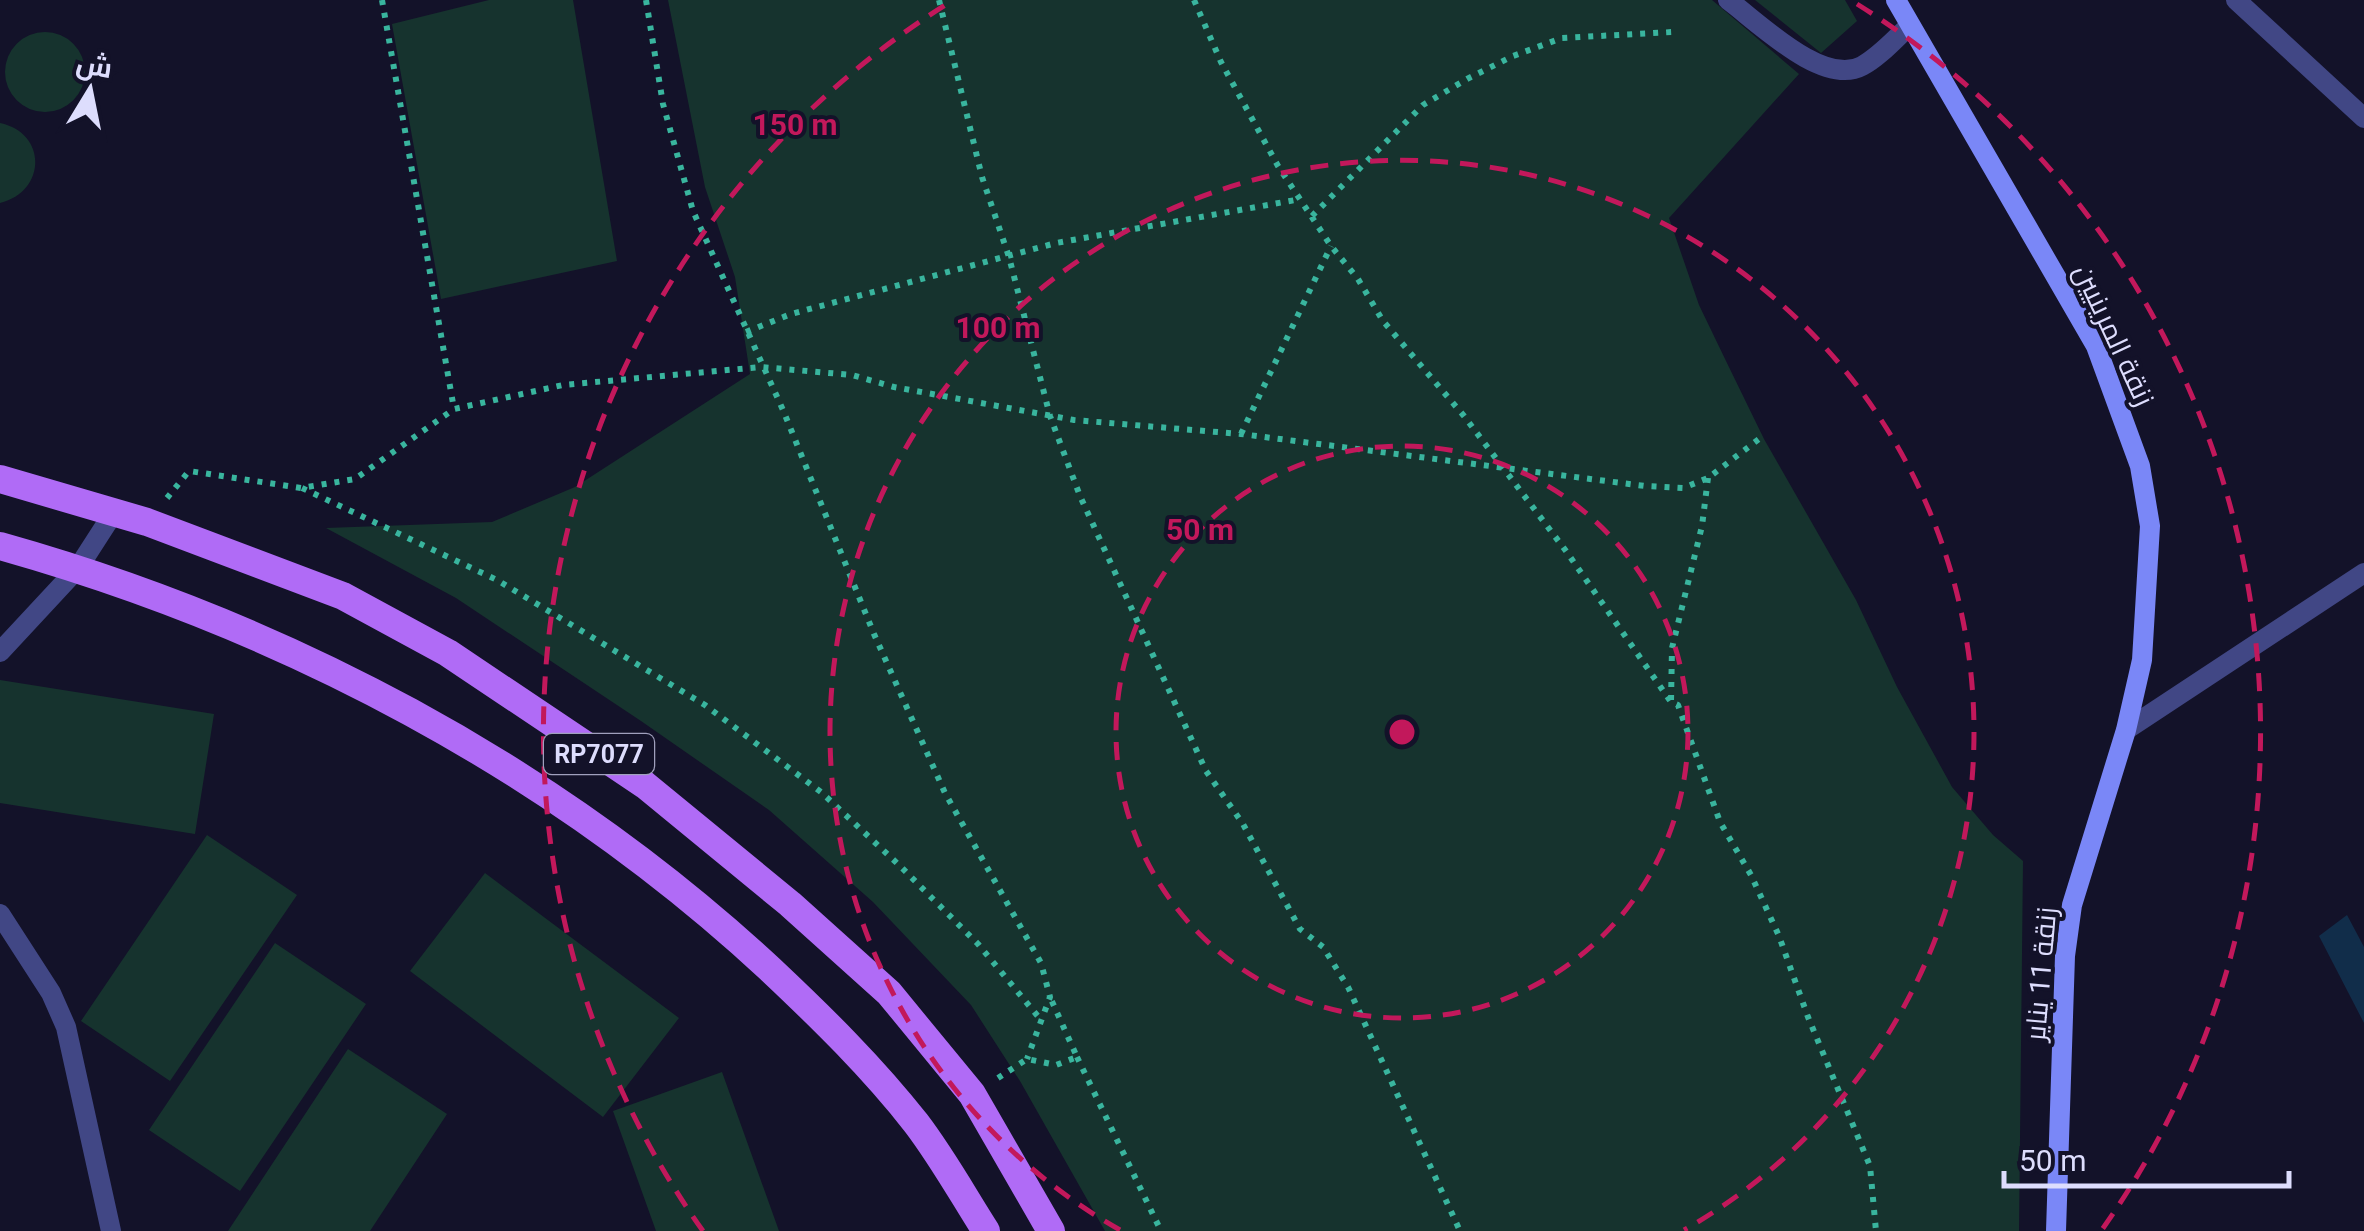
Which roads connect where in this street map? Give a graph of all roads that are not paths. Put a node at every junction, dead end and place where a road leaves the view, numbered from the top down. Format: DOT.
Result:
graph roads {
  1 [pos="1728,0"];
  2 [pos="2236,0"];
  3 [pos="1902,11"];
  4 [pos="2364,118"];
  5 [pos="0,479"];
  6 [pos="114,512"];
  7 [pos="0,546"];
  8 [pos="78,568"];
  9 [pos="2364,573"];
  10 [pos="0,652"];
  11 [pos="2126,730"];
  12 [pos="0,914"];
  13 [pos="112,1231"];
  14 [pos="986,1231"];
  15 [pos="1051,1231"];
  16 [pos="2056,1231"];
  1 -- 3 [label="street"];
  2 -- 4 [label="street"];
  3 -- 11 [label="main road, زنقة المرينيين"];
  5 -- 6 [label="main road, RP7077"];
  6 -- 8 [label="street"];
  6 -- 15 [label="main road, RP7077"];
  7 -- 8 [label="main road, RP7077"];
  8 -- 10 [label="street"];
  8 -- 14 [label="main road, RP7077"];
  9 -- 11 [label="street"];
  11 -- 16 [label="main road, زنقة 11 يناير"];
  12 -- 13 [label="street"];
}
